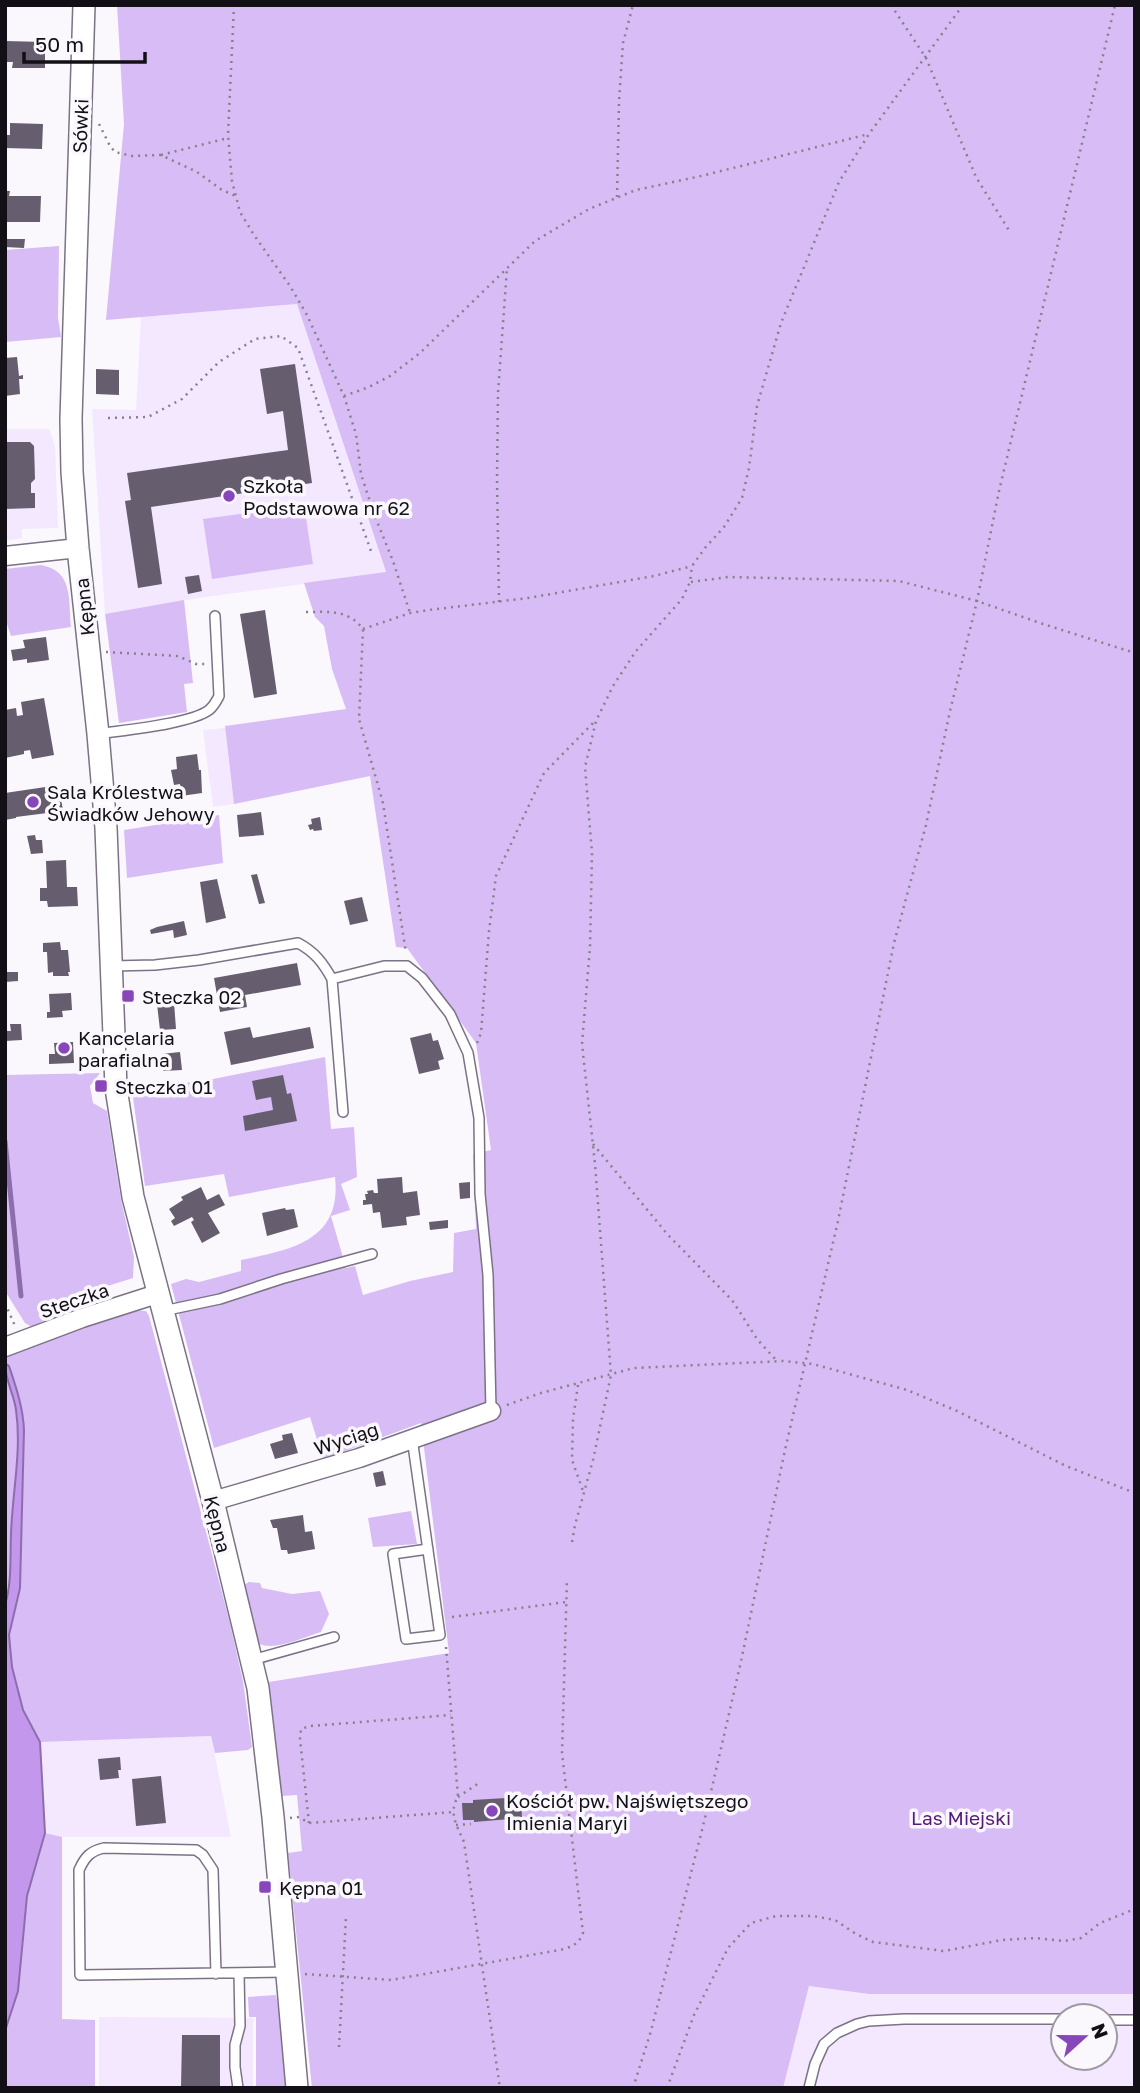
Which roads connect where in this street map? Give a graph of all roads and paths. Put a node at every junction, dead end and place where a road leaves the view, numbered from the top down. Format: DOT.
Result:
graph roads {
  1 [pos="84,5"];
  2 [pos="234,5"];
  3 [pos="633,5"];
  4 [pos="891,5"];
  5 [pos="963,5"];
  6 [pos="1115,5"];
  7 [pos="926,58"];
  8 [pos="99,124"];
  9 [pos="869,134"];
  10 [pos="228,138"];
  11 [pos="161,155"];
  12 [pos="236,196"];
  13 [pos="617,198"];
  14 [pos="1010,232"];
  15 [pos="77,247"];
  16 [pos="508,268"];
  17 [pos="344,396"];
  18 [pos="108,418"];
  19 [pos="78,548"];
  20 [pos="371,551"];
  21 [pos="5,556"];
  22 [pos="692,566"];
  23 [pos="690,582"];
  24 [pos="977,601"];
  25 [pos="499,602"];
  26 [pos="306,612"];
  27 [pos="410,614"];
  28 [pos="215,616"];
  29 [pos="363,629"];
  30 [pos="100,651"];
  31 [pos="1135,653"];
  32 [pos="218,664"];
  33 [pos="596,721"];
  34 [pos="98,734"];
  35 [pos="113,966"];
  36 [pos="403,966"];
  37 [pos="332,979"];
  38 [pos="468,1053"];
  39 [pos="343,1112"];
  40 [pos="593,1144"];
  41 [pos="372,1254"];
  42 [pos="5,1303"];
  43 [pos="159,1303"];
  44 [pos="13,1344"];
  45 [pos="777,1361"];
  46 [pos="806,1364"];
  47 [pos="611,1375"];
  48 [pos="578,1385"];
  49 [pos="491,1411"];
  50 [pos="412,1438"];
  51 [pos="1135,1493"];
  52 [pos="583,1494"];
  53 [pos="213,1501"];
  54 [pos="572,1542"];
  55 [pos="428,1549"];
  56 [pos="567,1579"];
  57 [pos="566,1602"];
  58 [pos="445,1618"];
  59 [pos="440,1635"];
  60 [pos="334,1637"];
  61 [pos="252,1660"];
  62 [pos="451,1715"];
  63 [pos="479,1783"];
  64 [pos="458,1797"];
  65 [pos="568,1803"];
  66 [pos="534,1808"];
  67 [pos="453,1812"];
  68 [pos="299,1817"];
  69 [pos="310,1823"];
  70 [pos="471,1824"];
  71 [pos="456,1825"];
  72 [pos="1135,1909"];
  73 [pos="346,1917"];
  74 [pos="482,1964"];
  75 [pos="239,1973"];
  76 [pos="293,1973"];
  77 [pos="216,1974"];
  78 [pos="342,1976"];
  79 [pos="1049,2020"];
  80 [pos="339,2047"];
  81 [pos="238,2088"];
  82 [pos="297,2088"];
  83 [pos="500,2088"];
  84 [pos="633,2088"];
  85 [pos="667,2088"];
  86 [pos="809,2088"];
  1 -- 15 [label="street, Sówki"];
  2 -- 10 [label="path"];
  3 -- 13 [label="path"];
  4 -- 7 [label="path"];
  5 -- 7 [label="path"];
  6 -- 24 [label="path"];
  7 -- 9 [label="path"];
  7 -- 14 [label="path"];
  8 -- 11 [label="path"];
  9 -- 13 [label="path"];
  9 -- 22 [label="path"];
  10 -- 11 [label="path"];
  10 -- 12 [label="path"];
  11 -- 12 [label="path"];
  12 -- 17 [label="path"];
  13 -- 16 [label="path"];
  15 -- 19 [label="street, Kępna"];
  16 -- 17 [label="path"];
  16 -- 25 [label="path"];
  17 -- 27 [label="path"];
  18 -- 20 [label="path"];
  19 -- 21 [label="street"];
  19 -- 34 [label="street, Kępna"];
  22 -- 23 [label="path"];
  22 -- 25 [label="path"];
  23 -- 24 [label="path"];
  23 -- 33 [label="path"];
  24 -- 31 [label="path"];
  24 -- 46 [label="path"];
  25 -- 27 [label="path"];
  26 -- 29 [label="path"];
  27 -- 29 [label="path"];
  28 -- 32 [label="lane"];
  29 -- 36 [label="path"];
  30 -- 32 [label="path"];
  32 -- 34 [label="lane"];
  33 -- 38 [label="path"];
  33 -- 40 [label="path"];
  34 -- 35 [label="street, Kępna"];
  35 -- 37 [label="lane"];
  35 -- 43 [label="street, Kępna"];
  36 -- 37 [label="lane"];
  36 -- 38 [label="lane"];
  37 -- 39 [label="lane"];
  38 -- 49 [label="lane"];
  40 -- 45 [label="path"];
  40 -- 47 [label="path"];
  41 -- 43 [label="lane"];
  42 -- 44 [label="path"];
  43 -- 44 [label="street, Steczka"];
  43 -- 53 [label="street, Kępna"];
  45 -- 46 [label="path"];
  45 -- 47 [label="path"];
  46 -- 51 [label="path"];
  46 -- 84 [label="path"];
  47 -- 48 [label="path"];
  47 -- 52 [label="path"];
  48 -- 49 [label="path"];
  48 -- 52 [label="path"];
  49 -- 50 [label="street, Wyciąg"];
  50 -- 53 [label="street, Wyciąg"];
  50 -- 55 [label="lane"];
  52 -- 54 [label="path"];
  53 -- 61 [label="street, Kępna"];
  55 -- 59 [label="lane"];
  55 -- 59 [label="lane"];
  56 -- 57 [label="path"];
  57 -- 58 [label="path"];
  57 -- 65 [label="path"];
  59 -- 62 [label="path"];
  60 -- 61 [label="lane"];
  61 -- 76 [label="street, Kępna"];
  62 -- 64 [label="path"];
  62 -- 69 [label="path"];
  63 -- 64 [label="path"];
  64 -- 67 [label="path"];
  65 -- 66 [label="path"];
  65 -- 74 [label="path"];
  67 -- 69 [label="path"];
  67 -- 71 [label="path"];
  68 -- 69 [label="path"];
  70 -- 71 [label="path"];
  71 -- 74 [label="path"];
  72 -- 85 [label="path"];
  73 -- 78 [label="path"];
  74 -- 78 [label="path"];
  74 -- 83 [label="path"];
  75 -- 76 [label="lane"];
  75 -- 77 [label="lane"];
  75 -- 81 [label="lane"];
  76 -- 78 [label="path"];
  76 -- 82 [label="street, Kępna"];
  77 -- 77 [label="lane"];
  78 -- 80 [label="path"];
  79 -- 86 [label="lane"];
}
